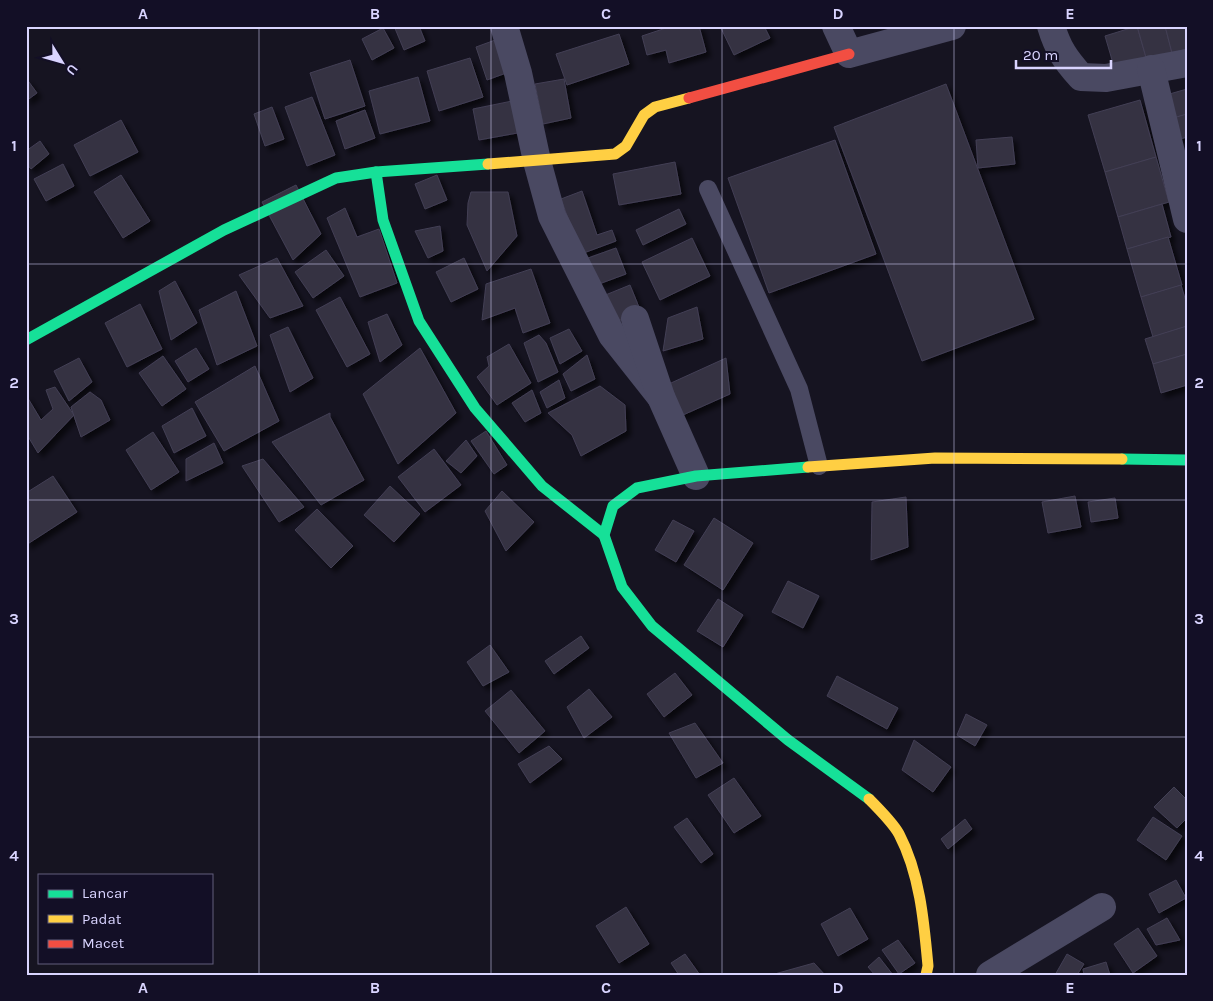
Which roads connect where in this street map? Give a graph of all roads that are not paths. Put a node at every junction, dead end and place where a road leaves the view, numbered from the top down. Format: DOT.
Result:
graph roads {
  1 [pos="504,26"];
  2 [pos="836,26"];
  3 [pos="952,26"];
  4 [pos="1051,26"];
  5 [pos="849,54"];
  6 [pos="1187,63"];
  7 [pos="1151,70"];
  8 [pos="536,161"];
  9 [pos="376,172"];
  10 [pos="708,189"];
  11 [pos="1187,218"];
  12 [pos="635,319"];
  13 [pos="29,333"];
  14 [pos="660,397"];
  15 [pos="1187,460"];
  16 [pos="819,466"];
  17 [pos="696,476"];
  18 [pos="604,535"];
  19 [pos="1102,907"];
  20 [pos="926,975"];
  21 [pos="990,975"];
  1 -- 8 [label="street"];
  2 -- 5 [label="street"];
  3 -- 5 [label="street"];
  4 -- 7 [label="street"];
  5 -- 8 [label="street"];
  6 -- 7 [label="street"];
  7 -- 11 [label="street"];
  8 -- 9 [label="street"];
  8 -- 14 [label="street"];
  9 -- 13 [label="street"];
  9 -- 18 [label="street"];
  10 -- 16 [label="lane"];
  12 -- 14 [label="street"];
  14 -- 17 [label="street"];
  15 -- 16 [label="street"];
  16 -- 17 [label="street"];
  17 -- 18 [label="street"];
  18 -- 20 [label="street"];
  19 -- 21 [label="street"];
}
